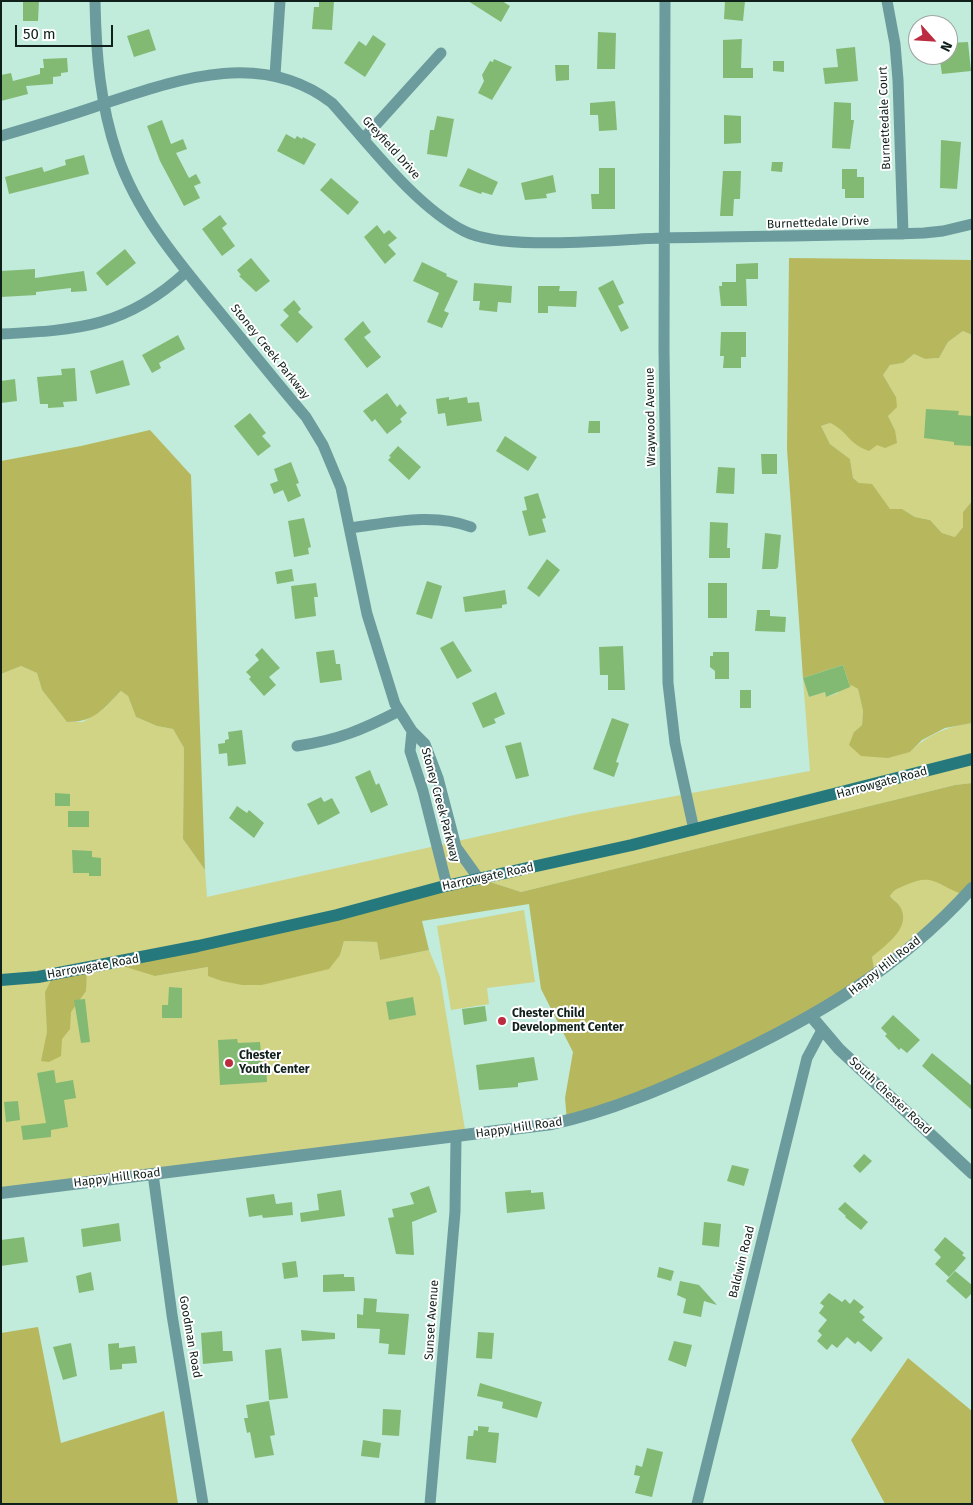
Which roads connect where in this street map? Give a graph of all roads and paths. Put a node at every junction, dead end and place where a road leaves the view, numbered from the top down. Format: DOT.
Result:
graph roads {
  1 [pos="95,1"];
  2 [pos="280,1"];
  3 [pos="665,1"];
  4 [pos="886,1"];
  5 [pos="442,53"];
  6 [pos="275,75"];
  7 [pos="103,104"];
  8 [pos="1,136"];
  9 [pos="364,138"];
  10 [pos="972,224"];
  11 [pos="903,234"];
  12 [pos="664,238"];
  13 [pos="186,272"];
  14 [pos="1,334"];
  15 [pos="471,527"];
  16 [pos="350,528"];
  17 [pos="399,711"];
  18 [pos="412,731"];
  19 [pos="296,746"];
  20 [pos="972,759"];
  21 [pos="694,830"];
  22 [pos="479,879"];
  23 [pos="447,886"];
  24 [pos="971,892"];
  25 [pos="1,980"];
  26 [pos="811,1016"];
  27 [pos="822,1030"];
  28 [pos="456,1137"];
  29 [pos="972,1173"];
  30 [pos="153,1174"];
  31 [pos="1,1193"];
  32 [pos="203,1504"];
  33 [pos="430,1504"];
  34 [pos="697,1504"];
  1 -- 7 [label="street, Stoney Creek Parkway"];
  2 -- 6 [label="street"];
  3 -- 12 [label="street, Wraywood Avenue"];
  4 -- 11 [label="street, Burnettedale Court"];
  5 -- 9 [label="street"];
  6 -- 7 [label="street, Greyfield Drive"];
  6 -- 9 [label="street, Greyfield Drive"];
  7 -- 8 [label="street, Greyfield Drive"];
  7 -- 13 [label="street, Stoney Creek Parkway"];
  9 -- 12 [label="street, Greyfield Drive"];
  10 -- 11 [label="street, Burnettedale Drive"];
  11 -- 12 [label="street, Burnettedale Drive"];
  12 -- 21 [label="street, Wraywood Avenue"];
  13 -- 14 [label="street"];
  13 -- 16 [label="street, Stoney Creek Parkway"];
  15 -- 16 [label="street"];
  16 -- 17 [label="street, Stoney Creek Parkway"];
  17 -- 18 [label="street, Stoney Creek Parkway"];
  17 -- 19 [label="street"];
  18 -- 22 [label="street, Stoney Creek Parkway"];
  18 -- 23 [label="street, Stoney Creek Parkway"];
  20 -- 21 [label="main road, Harrowgate Road"];
  21 -- 22 [label="main road, Harrowgate Road"];
  22 -- 23 [label="main road, Harrowgate Road"];
  23 -- 25 [label="main road, Harrowgate Road"];
  24 -- 26 [label="street, Happy Hill Road"];
  26 -- 27 [label="street, South Chester Road"];
  26 -- 28 [label="street, Happy Hill Road"];
  27 -- 29 [label="street, South Chester Road"];
  27 -- 34 [label="street, Baldwin Road"];
  28 -- 30 [label="street, Happy Hill Road"];
  28 -- 33 [label="street, Sunset Avenue"];
  30 -- 31 [label="street, Happy Hill Road"];
  30 -- 32 [label="street, Goodman Road"];
}
